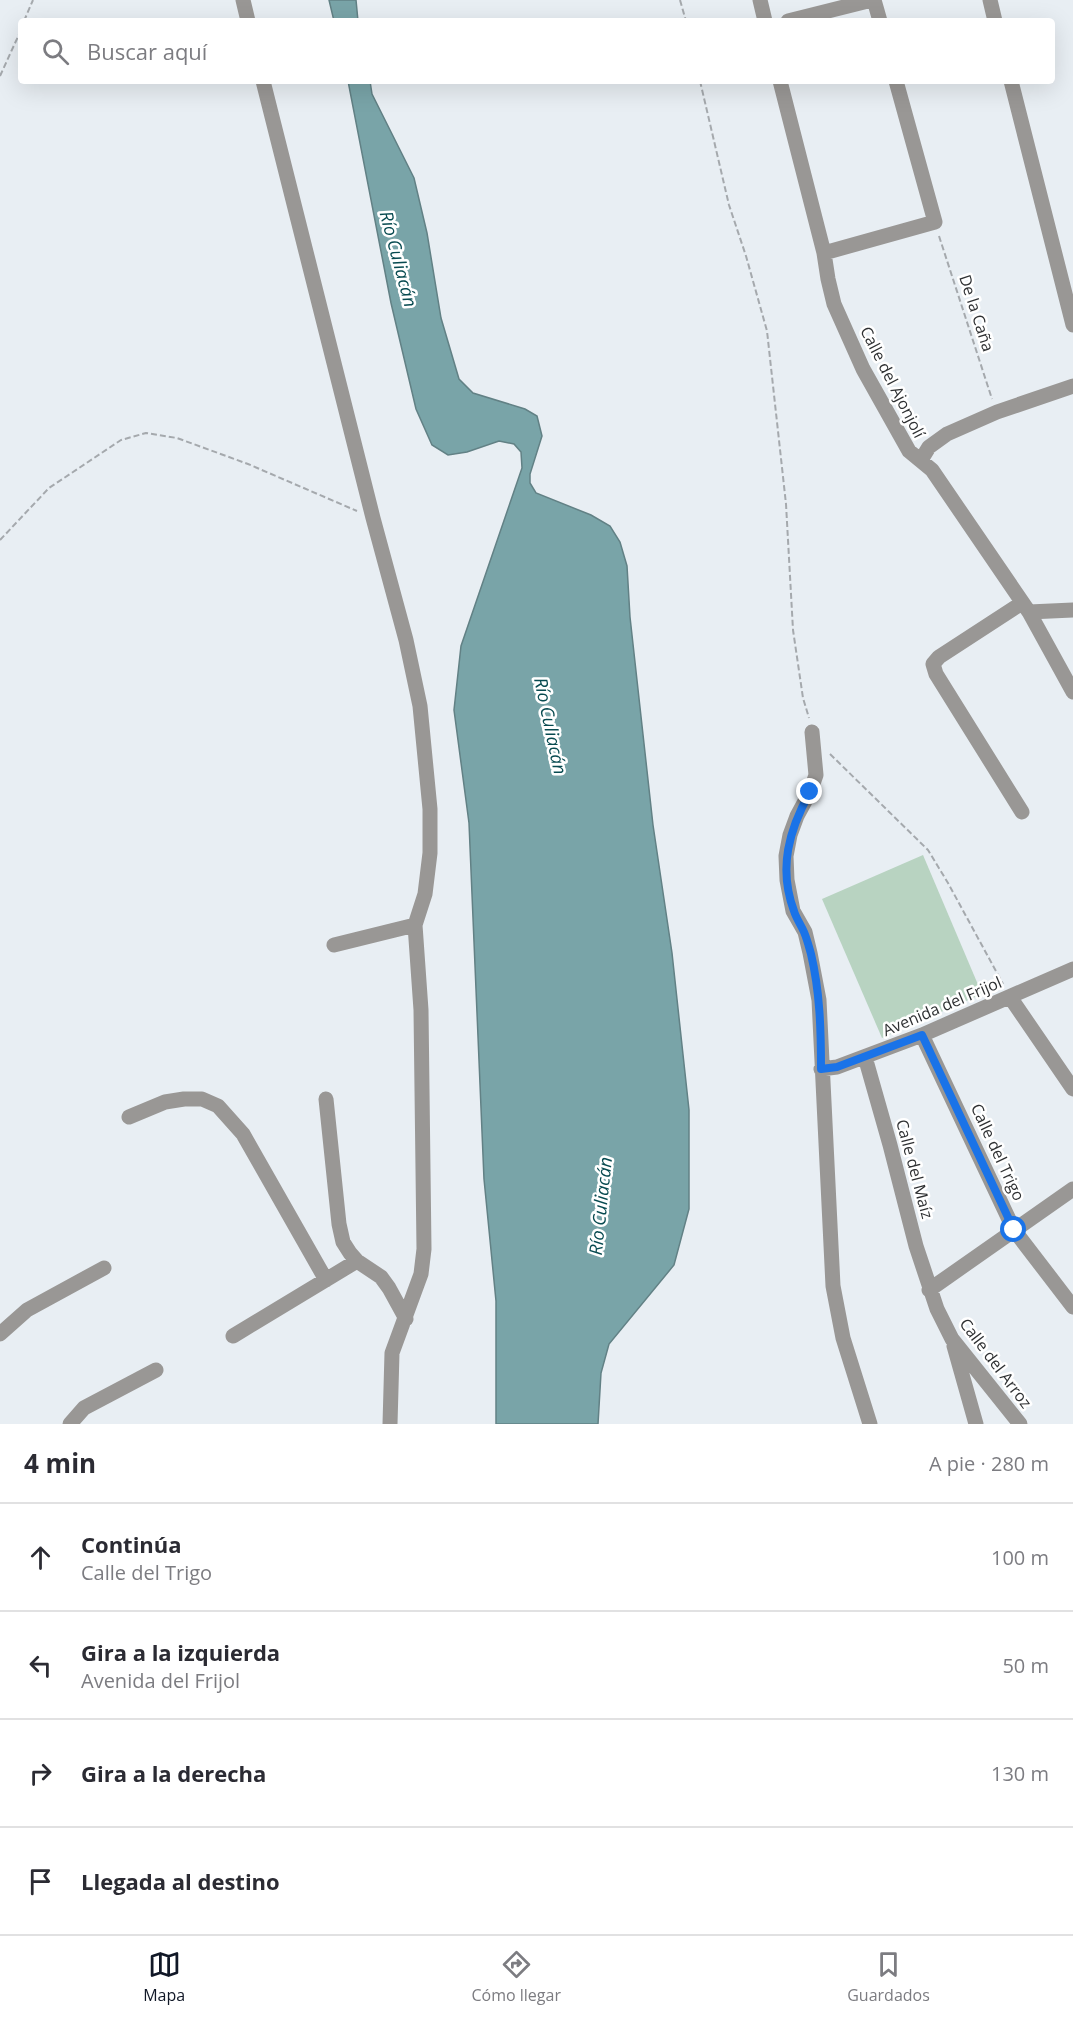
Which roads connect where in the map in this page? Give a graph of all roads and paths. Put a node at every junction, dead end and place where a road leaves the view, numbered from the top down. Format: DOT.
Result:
graph roads {
  1 [pos="33,0"];
  2 [pos="243,0"];
  3 [pos="680,0"];
  4 [pos="760,0"];
  5 [pos="873,0"];
  6 [pos="990,0"];
  7 [pos="25,18"];
  8 [pos="247,18"];
  9 [pos="685,18"];
  10 [pos="764,18"];
  11 [pos="800,18"];
  12 [pos="879,18"];
  13 [pos="994,18"];
  14 [pos="18,37"];
  15 [pos="0,76"];
  16 [pos="264,84"];
  17 [pos="701,84"];
  18 [pos="781,84"];
  19 [pos="897,84"];
  20 [pos="1012,84"];
  21 [pos="935,222"];
  22 [pos="824,253"];
  23 [pos="1073,325"];
  24 [pos="1073,386"];
  25 [pos="997,412"];
  26 [pos="921,460"];
  27 [pos="374,518"];
  28 [pos="0,540"];
  29 [pos="1026,608"];
  30 [pos="1073,610"];
  31 [pos="1073,692"];
  32 [pos="812,732"];
  33 [pos="1022,812"];
  34 [pos="415,925"];
  35 [pos="334,945"];
  36 [pos="1073,969"];
  37 [pos="1010,997"];
  38 [pos="922,1035"];
  39 [pos="865,1057"];
  40 [pos="821,1069"];
  41 [pos="1073,1089"];
  42 [pos="326,1099"];
  43 [pos="129,1117"];
  44 [pos="1073,1189"];
  45 [pos="1014,1230"];
  46 [pos="357,1261"];
  47 [pos="104,1268"];
  48 [pos="326,1280"];
  49 [pos="929,1290"];
  50 [pos="1073,1307"];
  51 [pos="406,1319"];
  52 [pos="0,1334"];
  53 [pos="233,1336"];
  54 [pos="952,1339"];
  55 [pos="156,1370"];
  56 [pos="70,1424"];
  57 [pos="390,1424"];
  58 [pos="870,1424"];
  59 [pos="976,1424"];
  60 [pos="1020,1424"];
  1 -- 7 [label="path"];
  2 -- 8 [label="street"];
  3 -- 9 [label="path"];
  4 -- 10 [label="street"];
  5 -- 11 [label="street"];
  5 -- 12 [label="street"];
  6 -- 13 [label="street"];
  14 -- 15 [label="path"];
  16 -- 27 [label="street"];
  17 -- 32 [label="path"];
  18 -- 22 [label="street, Calle del Ajonjolí"];
  19 -- 21 [label="street"];
  20 -- 23 [label="street"];
  21 -- 22 [label="street"];
  21 -- 25 [label="path, De la Caña"];
  22 -- 26 [label="street, Calle del Ajonjolí"];
  24 -- 25 [label="street"];
  25 -- 26 [label="street"];
  26 -- 29 [label="street, Calle del Ajonjolí"];
  27 -- 28 [label="path"];
  27 -- 34 [label="street"];
  29 -- 30 [label="street"];
  29 -- 31 [label="street, Calle del Ajonjolí"];
  29 -- 33 [label="street"];
  32 -- 37 [label="path"];
  32 -- 40 [label="street"];
  34 -- 35 [label="street"];
  34 -- 51 [label="street"];
  36 -- 37 [label="street, Avenida del Frijol"];
  37 -- 38 [label="street, Avenida del Frijol"];
  37 -- 41 [label="street"];
  38 -- 39 [label="street, Avenida del Frijol"];
  38 -- 45 [label="street, Calle del Trigo"];
  39 -- 40 [label="street, Avenida del Frijol"];
  39 -- 49 [label="street, Calle del Maíz"];
  40 -- 58 [label="street"];
  42 -- 46 [label="street"];
  43 -- 48 [label="street"];
  44 -- 45 [label="street"];
  45 -- 49 [label="street"];
  45 -- 50 [label="street, Calle del Trigo"];
  46 -- 48 [label="street"];
  46 -- 51 [label="street"];
  47 -- 52 [label="street"];
  48 -- 53 [label="street"];
  49 -- 54 [label="street, Calle del Arroz"];
  51 -- 57 [label="street"];
  54 -- 59 [label="street"];
  54 -- 60 [label="street, Calle del Arroz"];
  55 -- 56 [label="street"];
}
